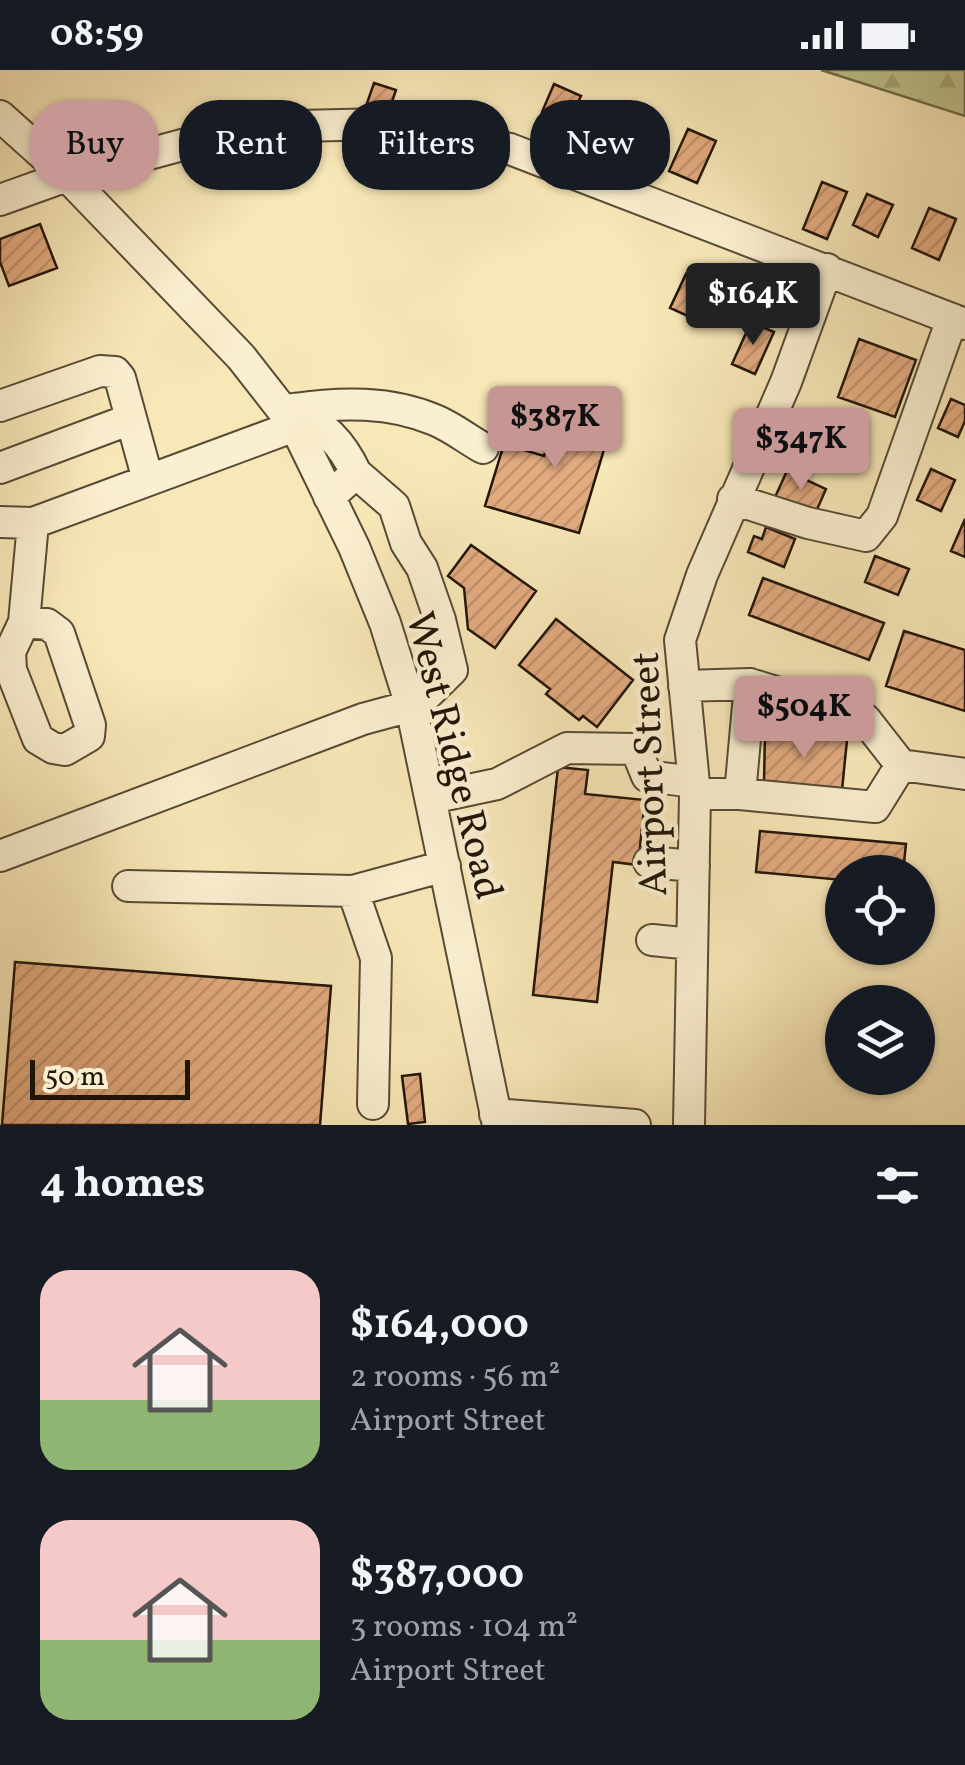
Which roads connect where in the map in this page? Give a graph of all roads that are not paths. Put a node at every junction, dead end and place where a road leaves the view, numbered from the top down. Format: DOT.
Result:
graph roads {
  1 [pos="0,116"];
  2 [pos="30,143"];
  3 [pos="159,152"];
  4 [pos="30,189"];
  5 [pos="80,190"];
  6 [pos="0,200"];
  7 [pos="828,269"];
  8 [pos="959,322"];
  9 [pos="0,406"];
  10 [pos="291,416"];
  11 [pos="132,419"];
  12 [pos="483,448"];
  13 [pos="0,468"];
  14 [pos="356,473"];
  15 [pos="148,480"];
  16 [pos="329,497"];
  17 [pos="732,499"];
  18 [pos="0,522"];
  19 [pos="33,524"];
  20 [pos="24,622"];
  21 [pos="750,684"];
  22 [pos="684,686"];
  23 [pos="412,707"];
  24 [pos="902,765"];
  25 [pos="965,774"];
  26 [pos="694,788"];
  27 [pos="740,794"];
  28 [pos="431,798"];
  29 [pos="0,856"];
  30 [pos="649,862"];
  31 [pos="445,866"];
  32 [pos="694,866"];
  33 [pos="128,886"];
  34 [pos="353,891"];
  35 [pos="652,940"];
  36 [pos="692,944"];
  37 [pos="373,1104"];
  38 [pos="496,1120"];
  39 [pos="635,1125"];
  40 [pos="689,1125"];
  1 -- 2 [label="street, West Ridge Road"];
  3 -- 7 [label="street"];
  4 -- 6 [label="street"];
  5 -- 10 [label="street, West Ridge Road"];
  7 -- 8 [label="street"];
  7 -- 17 [label="street, Airport Street"];
  8 -- 17 [label="street"];
  9 -- 11 [label="street"];
  10 -- 12 [label="street"];
  10 -- 14 [label="street"];
  10 -- 15 [label="street"];
  10 -- 16 [label="street, West Ridge Road"];
  11 -- 13 [label="street"];
  11 -- 15 [label="street"];
  14 -- 16 [label="street"];
  14 -- 23 [label="street"];
  15 -- 19 [label="street"];
  16 -- 23 [label="street, West Ridge Road"];
  17 -- 22 [label="street, Airport Street"];
  18 -- 19 [label="street"];
  19 -- 20 [label="street"];
  21 -- 22 [label="street"];
  21 -- 24 [label="street"];
  21 -- 27 [label="street"];
  22 -- 26 [label="street, Airport Street"];
  23 -- 28 [label="street, West Ridge Road"];
  23 -- 29 [label="street"];
  24 -- 25 [label="street"];
  24 -- 27 [label="street"];
  26 -- 27 [label="street"];
  26 -- 28 [label="street"];
  26 -- 32 [label="street, Airport Street"];
  28 -- 31 [label="street, West Ridge Road"];
  30 -- 32 [label="street"];
  31 -- 34 [label="street"];
  31 -- 38 [label="street, West Ridge Road"];
  32 -- 36 [label="street, Airport Street"];
  33 -- 34 [label="street"];
  34 -- 37 [label="street"];
  35 -- 36 [label="street"];
  36 -- 40 [label="street, Airport Street"];
  38 -- 39 [label="street"];
}
